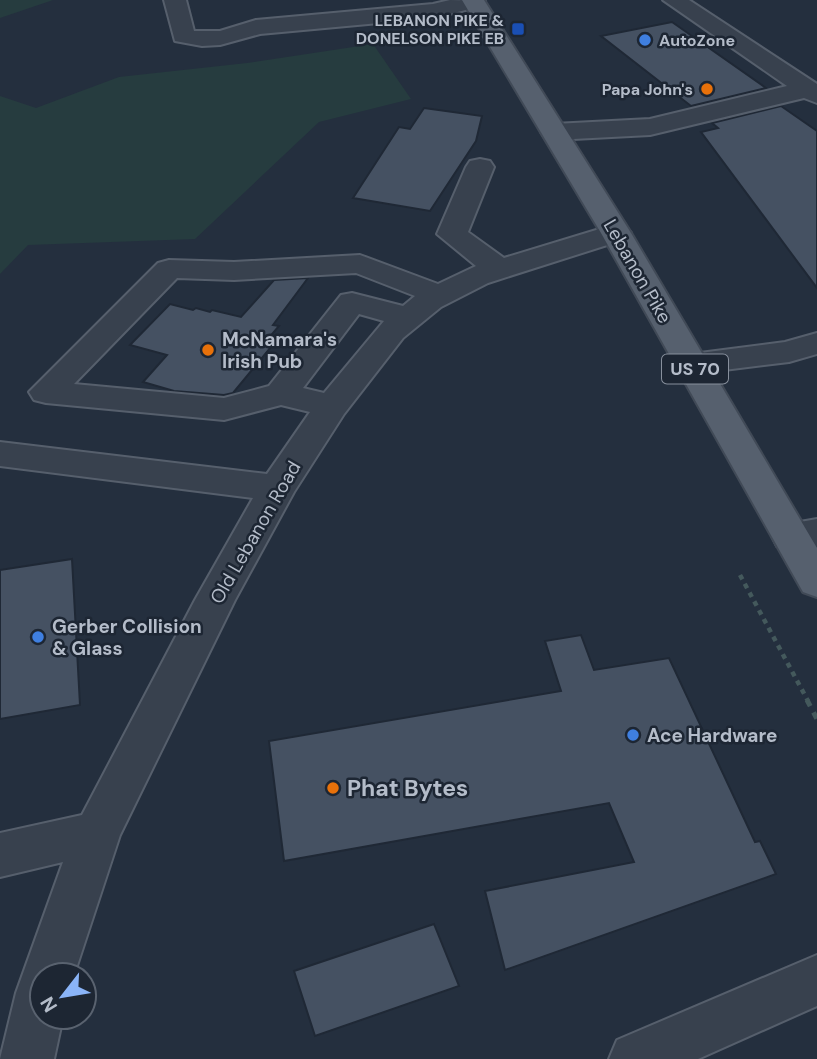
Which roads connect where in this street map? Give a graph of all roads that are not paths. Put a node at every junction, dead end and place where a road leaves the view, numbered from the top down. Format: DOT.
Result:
graph roads {
  1 [pos="175,0"];
  2 [pos="475,0"];
  3 [pos="674,0"];
  4 [pos="709,0"];
  5 [pos="769,36"];
  6 [pos="813,92"];
  7 [pos="554,132"];
  8 [pos="480,167"];
  9 [pos="616,233"];
  10 [pos="499,269"];
  11 [pos="234,271"];
  12 [pos="439,295"];
  13 [pos="352,302"];
  14 [pos="408,318"];
  15 [pos="817,343"];
  16 [pos="692,364"];
  17 [pos="281,394"];
  18 [pos="332,407"];
  19 [pos="0,454"];
  20 [pos="277,488"];
  21 [pos="804,535"];
  22 [pos="817,582"];
  23 [pos="97,833"];
  24 [pos="0,855"];
  25 [pos="53,961"];
  26 [pos="817,980"];
  27 [pos="33,1031"];
  28 [pos="27,1059"];
  29 [pos="636,1059"];
  1 -- 2 [label="street"];
  2 -- 7 [label="main road, Lebanon Pike / US 70"];
  3 -- 6 [label="street"];
  4 -- 5 [label="street"];
  6 -- 7 [label="street"];
  7 -- 9 [label="main road, Lebanon Pike / US 70"];
  8 -- 10 [label="street"];
  9 -- 10 [label="street, Old Lebanon Road"];
  9 -- 16 [label="main road, Lebanon Pike / US 70"];
  10 -- 12 [label="street, Old Lebanon Road"];
  11 -- 12 [label="street"];
  11 -- 13 [label="street"];
  11 -- 17 [label="street"];
  12 -- 14 [label="street, Old Lebanon Road"];
  13 -- 14 [label="street"];
  13 -- 17 [label="street"];
  14 -- 18 [label="street, Old Lebanon Road"];
  15 -- 16 [label="street"];
  16 -- 21 [label="main road, Lebanon Pike / US 70"];
  17 -- 18 [label="street"];
  18 -- 20 [label="street, Old Lebanon Road"];
  19 -- 20 [label="street"];
  20 -- 23 [label="street, Old Lebanon Road"];
  21 -- 22 [label="main road, Lebanon Pike / US 70"];
  23 -- 24 [label="street"];
  23 -- 25 [label="street, Old Lebanon Road"];
  26 -- 29 [label="street"];
  27 -- 28 [label="street"];
}
